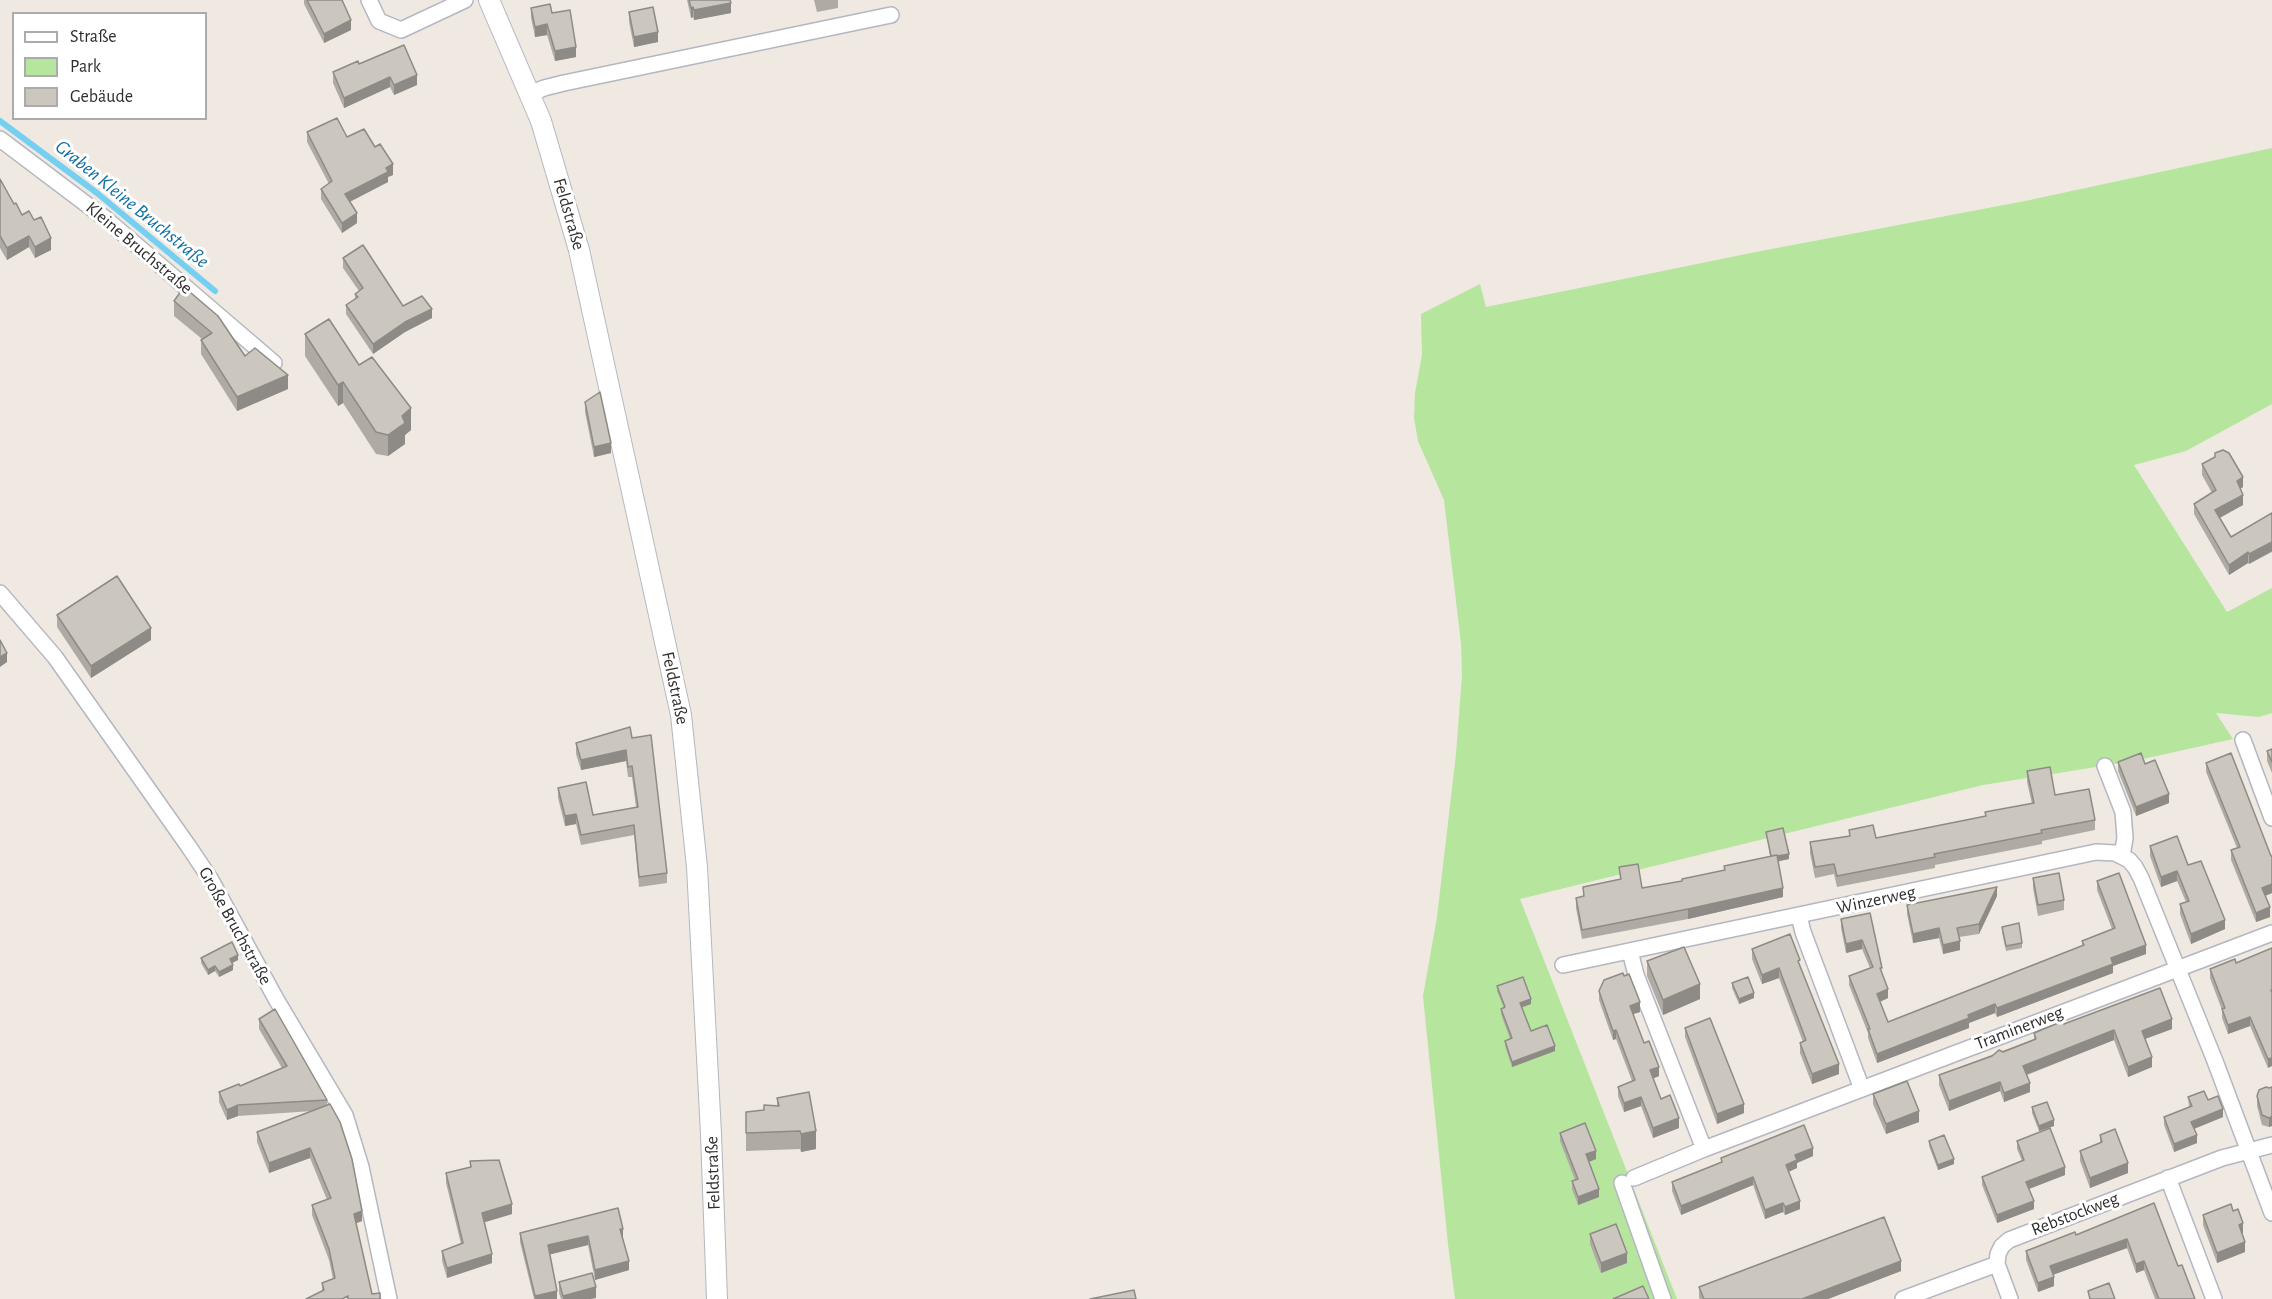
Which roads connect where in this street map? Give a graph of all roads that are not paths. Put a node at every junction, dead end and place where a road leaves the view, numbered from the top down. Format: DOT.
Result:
graph roads {
  1 [pos="369,0"];
  2 [pos="465,0"];
  3 [pos="489,0"];
  4 [pos="891,15"];
  5 [pos="530,94"];
  6 [pos="0,139"];
  7 [pos="274,363"];
  8 [pos="0,593"];
  9 [pos="2242,741"];
  10 [pos="2104,766"];
  11 [pos="2272,818"];
  12 [pos="2122,855"];
  13 [pos="1799,916"];
  14 [pos="2272,933"];
  15 [pos="1630,951"];
  16 [pos="1563,965"];
  17 [pos="2176,969"];
  18 [pos="1862,1089"];
  19 [pos="2272,1145"];
  20 [pos="1704,1149"];
  21 [pos="2249,1151"];
  22 [pos="2168,1178"];
  23 [pos="2272,1213"];
  24 [pos="1997,1264"];
  25 [pos="388,1299"];
  26 [pos="717,1299"];
  27 [pos="1664,1299"];
  28 [pos="1903,1299"];
  29 [pos="2010,1299"];
  30 [pos="2214,1299"];
  1 -- 2 [label="street"];
  3 -- 5 [label="street, Feldstraße"];
  4 -- 5 [label="street"];
  5 -- 26 [label="street, Feldstraße"];
  6 -- 7 [label="street, Kleine Bruchstraße"];
  8 -- 25 [label="street, Große Bruchstraße"];
  9 -- 11 [label="street"];
  10 -- 12 [label="street"];
  12 -- 13 [label="street, Winzerweg"];
  12 -- 17 [label="street"];
  13 -- 15 [label="street, Winzerweg"];
  13 -- 18 [label="street"];
  14 -- 17 [label="street, Traminerweg"];
  15 -- 16 [label="street, Winzerweg"];
  15 -- 20 [label="street"];
  17 -- 18 [label="street, Traminerweg"];
  17 -- 21 [label="street"];
  18 -- 20 [label="street, Traminerweg"];
  19 -- 21 [label="street"];
  20 -- 27 [label="street, Traminerweg"];
  21 -- 22 [label="street, Rebstockweg"];
  21 -- 23 [label="street"];
  22 -- 24 [label="street, Rebstockweg"];
  22 -- 30 [label="street"];
  24 -- 28 [label="street"];
  24 -- 29 [label="street"];
}
